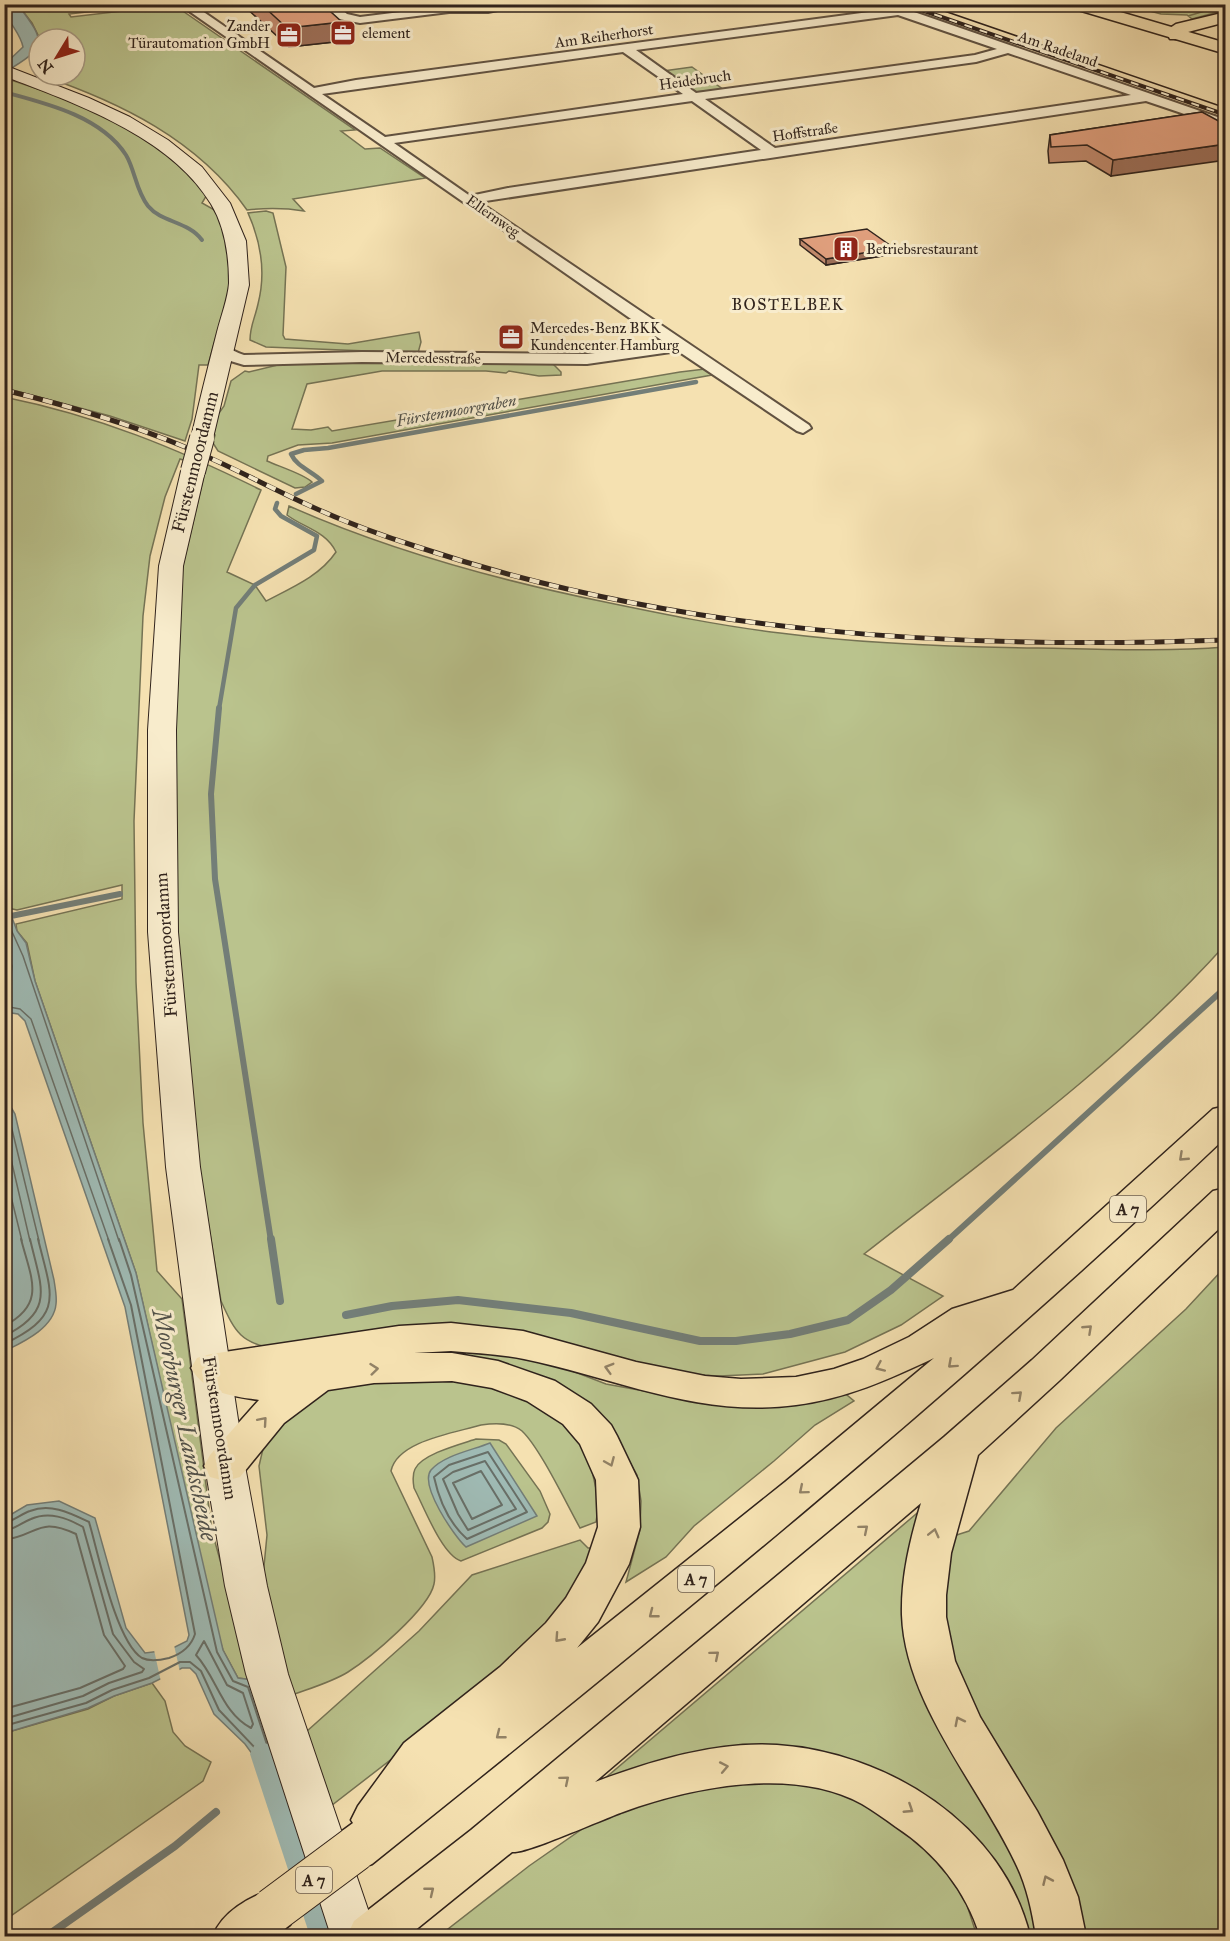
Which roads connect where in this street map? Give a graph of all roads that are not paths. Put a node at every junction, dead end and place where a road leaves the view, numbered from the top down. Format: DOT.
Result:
graph roads {
  1 [pos="184,4"];
  2 [pos="328,4"];
  3 [pos="522,4"];
  4 [pos="880,4"];
  5 [pos="1074,4"];
  6 [pos="1100,4"];
  7 [pos="898,11"];
  8 [pos="1225,29"];
  9 [pos="1185,32"];
  10 [pos="627,48"];
  11 [pos="1009,49"];
  12 [pos="1226,49"];
  13 [pos="12,73"];
  14 [pos="313,92"];
  15 [pos="695,96"];
  16 [pos="1146,97"];
  17 [pos="1226,124"];
  18 [pos="384,141"];
  19 [pos="773,153"];
  20 [pos="470,200"];
  21 [pos="682,346"];
  22 [pos="223,351"];
  23 [pos="362,357"];
  24 [pos="271,359"];
  25 [pos="215,381"];
  26 [pos="803,428"];
  27 [pos="1226,1117"];
  28 [pos="1226,1200"];
  29 [pos="1027,1297"];
  30 [pos="211,1368"];
  31 [pos="316,1378"];
  32 [pos="958,1448"];
  33 [pos="225,1466"];
  34 [pos="488,1844"];
  35 [pos="355,1849"];
  36 [pos="255,1923"];
  37 [pos="370,1933"];
  38 [pos="1005,1936"];
  39 [pos="1061,1936"];
  1 -- 14 [label="street, Ellernweg"];
  2 -- 3 [label="street"];
  4 -- 7 [label="street, Am Radeland"];
  5 -- 9 [label="main road"];
  6 -- 9 [label="main road"];
  7 -- 10 [label="street, Am Reiherhorst"];
  7 -- 11 [label="street, Am Radeland"];
  8 -- 9 [label="main road"];
  8 -- 9 [label="main road"];
  9 -- 12 [label="main road"];
  10 -- 14 [label="street, Am Reiherhorst"];
  10 -- 15 [label="street"];
  11 -- 15 [label="street, Heidebruch"];
  11 -- 16 [label="street, Am Radeland"];
  13 -- 22 [label="main road, Fürstenmoordamm"];
  14 -- 18 [label="street, Ellernweg"];
  15 -- 18 [label="street, Heidebruch"];
  15 -- 19 [label="street"];
  16 -- 17 [label="street, Am Radeland"];
  16 -- 19 [label="street, Hoffstraße"];
  18 -- 20 [label="street, Ellernweg"];
  19 -- 20 [label="street, Hoffstraße"];
  20 -- 21 [label="street, Ellernweg"];
  21 -- 23 [label="street, Mercedesstraße"];
  21 -- 26 [label="street, Ellernweg"];
  22 -- 23 [label="street, Mercedesstraße"];
  22 -- 24 [label="street, Mercedesstraße"];
  22 -- 25 [label="main road, Fürstenmoordamm"];
  23 -- 24 [label="street, Mercedesstraße"];
  24 -- 25 [label="street, Mercedesstraße"];
  25 -- 30 [label="main road, Fürstenmoordamm, bridge"];
  27 -- 29 [label="main road, A 7, one-way"];
  32 -- 28 [label="main road, one-way"];
  29 -- 30 [label="main road, one-way"];
  29 -- 35 [label="main road, A 7, one-way"];
  30 -- 31 [label="main road"];
  30 -- 33 [label="main road, Fürstenmoordamm"];
  33 -- 31 [label="main road, one-way"];
  31 -- 35 [label="main road, one-way"];
  34 -- 32 [label="main road, one-way"];
  39 -- 32 [label="main road, one-way"];
  33 -- 37 [label="main road, Fürstenmoordamm"];
  37 -- 34 [label="main road, one-way"];
  34 -- 38 [label="main road, one-way"];
  35 -- 36 [label="main road, A 7, bridge"];
}
